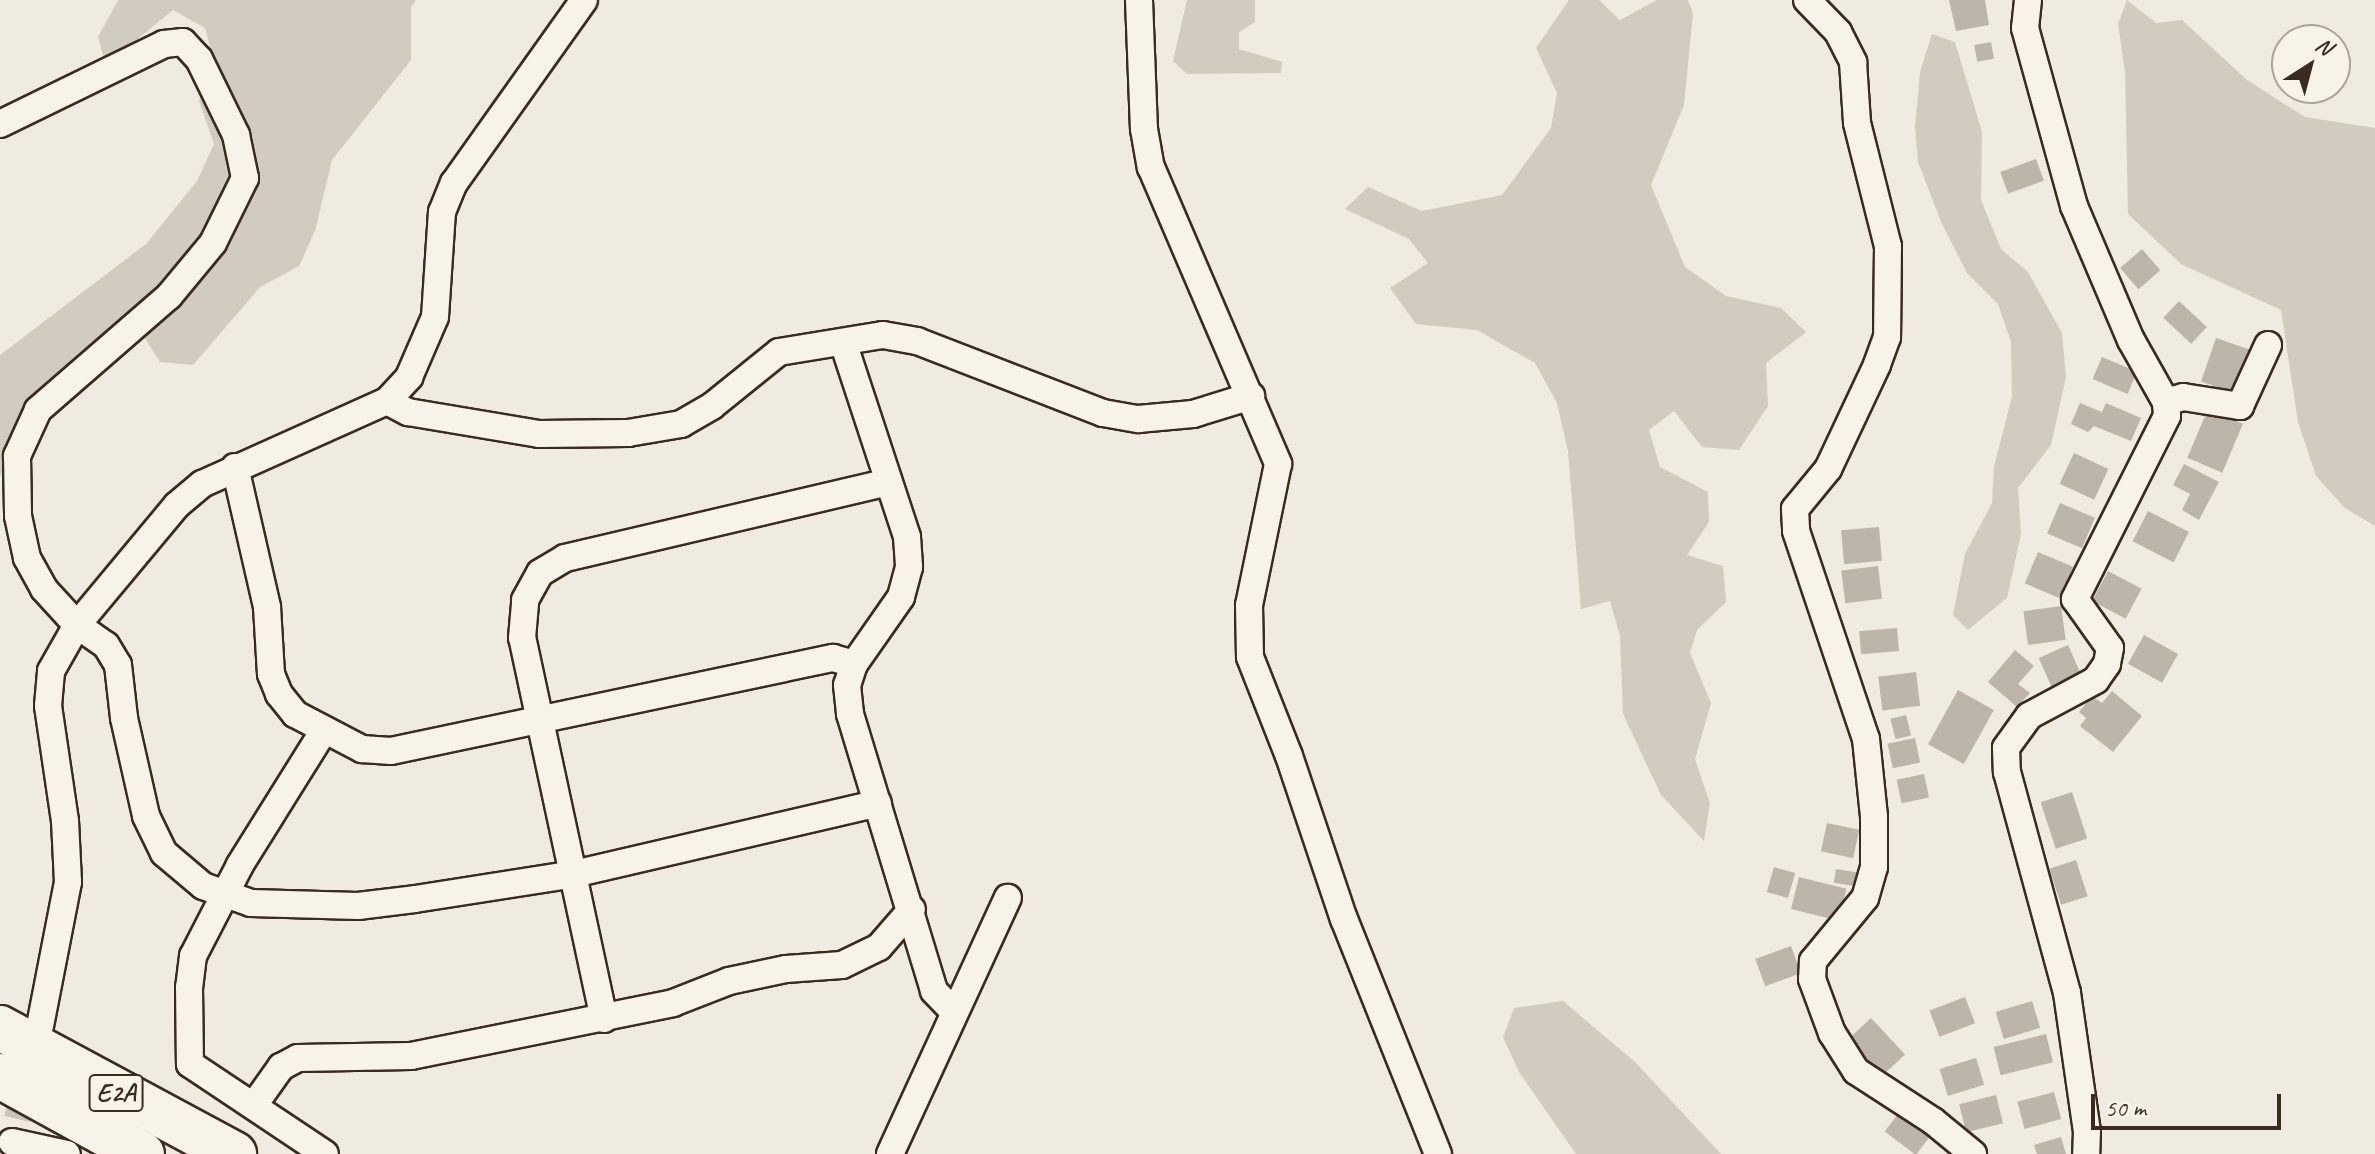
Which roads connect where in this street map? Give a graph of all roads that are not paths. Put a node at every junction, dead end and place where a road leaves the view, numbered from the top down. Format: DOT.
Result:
graph roads {
  1 [pos="584,0"];
  2 [pos="1139,0"];
  3 [pos="1807,0"];
  4 [pos="2028,0"];
  5 [pos="0,124"];
  6 [pos="843,342"];
  7 [pos="2268,345"];
  8 [pos="1251,396"];
  9 [pos="387,401"];
  10 [pos="2166,402"];
  11 [pos="235,467"];
  12 [pos="886,483"];
  13 [pos="77,625"];
  14 [pos="854,664"];
  15 [pos="540,721"];
  16 [pos="323,732"];
  17 [pos="878,803"];
  18 [pos="574,874"];
  19 [pos="226,897"];
  20 [pos="1008,898"];
  21 [pos="912,909"];
  22 [pos="953,1011"];
  23 [pos="604,1019"];
  24 [pos="20,1027"];
  25 [pos="0,1076"];
  26 [pos="254,1105"];
  27 [pos="13,1138"];
  28 [pos="67,1154"];
  29 [pos="142,1154"];
  30 [pos="234,1154"];
  31 [pos="325,1154"];
  32 [pos="890,1154"];
  33 [pos="1438,1154"];
  34 [pos="1973,1154"];
  35 [pos="2086,1154"];
  1 -- 9 [label="street"];
  2 -- 8 [label="street"];
  3 -- 34 [label="street"];
  4 -- 10 [label="street"];
  5 -- 13 [label="street"];
  6 -- 8 [label="street"];
  6 -- 9 [label="street"];
  6 -- 12 [label="street"];
  7 -- 10 [label="street"];
  8 -- 33 [label="street"];
  9 -- 11 [label="street"];
  10 -- 35 [label="street"];
  11 -- 13 [label="street"];
  11 -- 16 [label="street"];
  12 -- 14 [label="street"];
  12 -- 15 [label="street"];
  13 -- 19 [label="street"];
  13 -- 24 [label="street"];
  14 -- 15 [label="street"];
  14 -- 17 [label="street"];
  15 -- 16 [label="street"];
  15 -- 18 [label="street"];
  16 -- 19 [label="street"];
  17 -- 18 [label="street"];
  17 -- 21 [label="street"];
  18 -- 19 [label="street"];
  18 -- 23 [label="street"];
  19 -- 26 [label="street"];
  20 -- 22 [label="street"];
  21 -- 22 [label="street"];
  21 -- 23 [label="street"];
  22 -- 32 [label="street"];
  23 -- 26 [label="street"];
  24 -- 30 [label="highway, E2A"];
  25 -- 29 [label="highway, E2A"];
  26 -- 31 [label="street"];
  27 -- 28 [label="street"];
}
